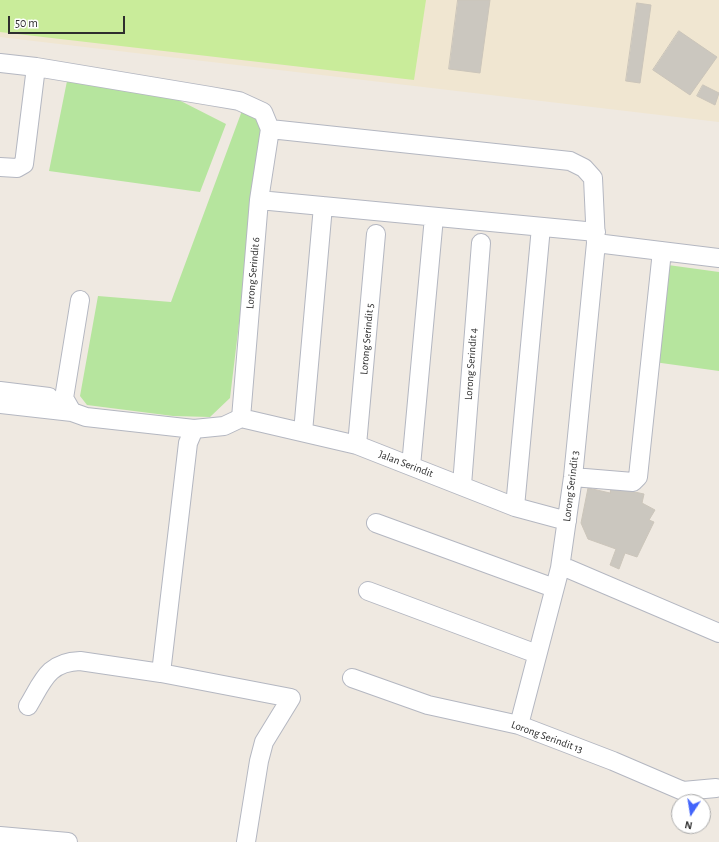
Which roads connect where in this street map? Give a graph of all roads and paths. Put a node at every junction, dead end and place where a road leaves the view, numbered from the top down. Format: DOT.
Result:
graph roads {
  1 [pos="0,63"];
  2 [pos="36,67"];
  3 [pos="270,129"];
  4 [pos="0,167"];
  5 [pos="259,200"];
  6 [pos="322,206"];
  7 [pos="434,217"];
  8 [pos="541,227"];
  9 [pos="376,234"];
  10 [pos="596,237"];
  11 [pos="481,243"];
  12 [pos="662,251"];
  13 [pos="719,258"];
  14 [pos="80,300"];
  15 [pos="0,391"];
  16 [pos="0,404"];
  17 [pos="68,405"];
  18 [pos="241,418"];
  19 [pos="194,429"];
  20 [pos="303,432"];
  21 [pos="357,445"];
  22 [pos="411,466"];
  23 [pos="573,477"];
  24 [pos="462,485"];
  25 [pos="516,507"];
  26 [pos="567,521"];
  27 [pos="376,523"];
  28 [pos="560,568"];
  29 [pos="554,588"];
  30 [pos="368,591"];
  31 [pos="719,633"];
  32 [pos="537,654"];
  33 [pos="161,673"];
  34 [pos="352,678"];
  35 [pos="28,706"];
  36 [pos="519,725"];
  37 [pos="716,788"];
  38 [pos="0,836"];
  39 [pos="68,842"];
  40 [pos="246,842"];
  1 -- 2 [label="street"];
  2 -- 3 [label="street"];
  2 -- 4 [label="street"];
  3 -- 5 [label="street, Lorong Serindit 6"];
  3 -- 10 [label="street, Lorong Serindit 3"];
  5 -- 6 [label="street"];
  5 -- 18 [label="street, Lorong Serindit 6"];
  6 -- 7 [label="street"];
  6 -- 20 [label="street"];
  7 -- 8 [label="street"];
  7 -- 22 [label="street"];
  8 -- 10 [label="street"];
  8 -- 25 [label="street"];
  9 -- 21 [label="street, Lorong Serindit 5"];
  10 -- 12 [label="street"];
  10 -- 23 [label="street, Lorong Serindit 3"];
  11 -- 24 [label="street, Lorong Serindit 4"];
  12 -- 13 [label="street"];
  12 -- 23 [label="street"];
  14 -- 17 [label="street"];
  15 -- 17 [label="street"];
  16 -- 17 [label="street"];
  17 -- 19 [label="street"];
  18 -- 19 [label="street"];
  18 -- 20 [label="street, Jalan Serindit"];
  19 -- 33 [label="street"];
  20 -- 21 [label="street, Jalan Serindit"];
  21 -- 22 [label="street, Jalan Serindit"];
  22 -- 24 [label="street, Jalan Serindit"];
  23 -- 26 [label="street, Lorong Serindit 3"];
  24 -- 25 [label="street, Jalan Serindit"];
  25 -- 26 [label="street, Jalan Serindit"];
  26 -- 28 [label="street, Lorong Serindit 3"];
  27 -- 29 [label="street"];
  28 -- 29 [label="street, Lorong Serindit 3"];
  28 -- 31 [label="street"];
  29 -- 32 [label="street, Lorong Serindit 3"];
  30 -- 32 [label="street"];
  32 -- 36 [label="street, Lorong Serindit 3"];
  33 -- 35 [label="street"];
  33 -- 40 [label="street"];
  34 -- 36 [label="street, Lorong Serindit 13"];
  36 -- 37 [label="street, Lorong Serindit 13"];
  38 -- 39 [label="street"];
}
